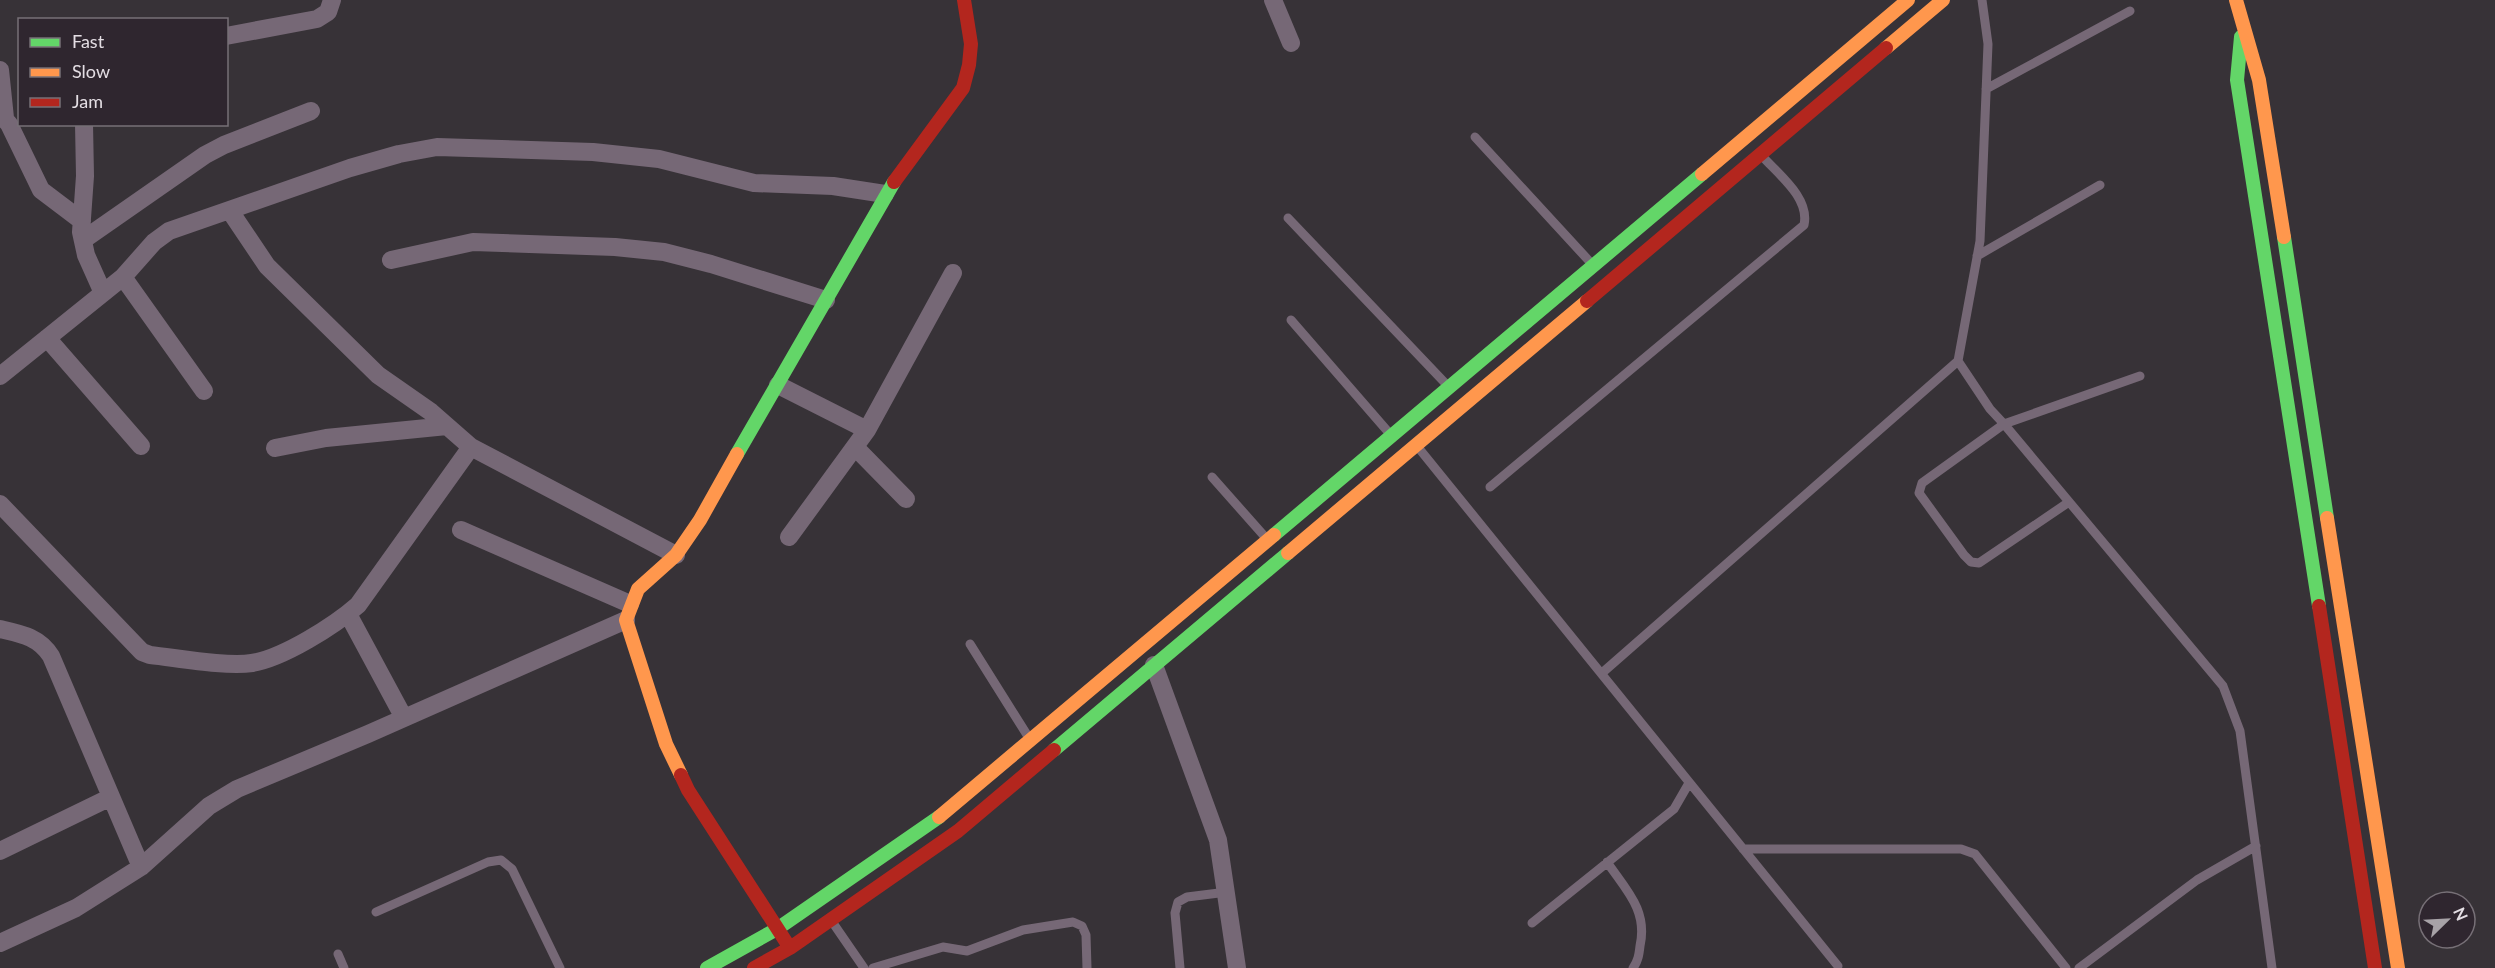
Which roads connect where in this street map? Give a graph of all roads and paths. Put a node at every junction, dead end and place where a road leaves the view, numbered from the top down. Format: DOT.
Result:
graph roads {
  1 [pos="332,0"];
  2 [pos="964,0"];
  3 [pos="1273,0"];
  4 [pos="1908,0"];
  5 [pos="1943,0"];
  6 [pos="1982,0"];
  7 [pos="2236,0"];
  8 [pos="2130,11"];
  9 [pos="2242,28"];
  10 [pos="228,36"];
  11 [pos="1291,43"];
  12 [pos="0,70"];
  13 [pos="1986,88"];
  14 [pos="311,111"];
  15 [pos="3,116"];
  16 [pos="84,126"];
  17 [pos="1475,137"];
  18 [pos="1761,154"];
  19 [pos="2100,185"];
  20 [pos="885,194"];
  21 [pos="230,211"];
  22 [pos="1288,218"];
  23 [pos="82,221"];
  24 [pos="83,240"];
  25 [pos="1977,256"];
  26 [pos="391,260"];
  27 [pos="1593,265"];
  28 [pos="953,273"];
  29 [pos="123,277"];
  30 [pos="103,293"];
  31 [pos="826,300"];
  32 [pos="1291,320"];
  33 [pos="47,338"];
  34 [pos="1958,361"];
  35 [pos="0,376"];
  36 [pos="2140,376"];
  37 [pos="778,385"];
  38 [pos="1449,387"];
  39 [pos="204,391"];
  40 [pos="2004,424"];
  41 [pos="447,426"];
  42 [pos="867,430"];
  43 [pos="1391,436"];
  44 [pos="1416,444"];
  45 [pos="141,446"];
  46 [pos="471,447"];
  47 [pos="855,447"];
  48 [pos="275,448"];
  49 [pos="1212,477"];
  50 [pos="1490,487"];
  51 [pos="906,499"];
  52 [pos="2069,502"];
  53 [pos="0,504"];
  54 [pos="460,530"];
  55 [pos="789,537"];
  56 [pos="1268,539"];
  57 [pos="676,555"];
  58 [pos="628,612"];
  59 [pos="348,614"];
  60 [pos="0,629"];
  61 [pos="970,644"];
  62 [pos="1154,665"];
  63 [pos="1602,673"];
  64 [pos="404,718"];
  65 [pos="1030,740"];
  66 [pos="1689,783"];
  67 [pos="111,797"];
  68 [pos="2256,846"];
  69 [pos="1743,849"];
  70 [pos="0,851"];
  71 [pos="1607,862"];
  72 [pos="141,867"];
  73 [pos="1227,892"];
  74 [pos="376,912"];
  75 [pos="831,919"];
  76 [pos="1532,923"];
  77 [pos="777,929"];
  78 [pos="0,943"];
  79 [pos="790,948"];
  80 [pos="338,954"];
  81 [pos="1838,966"];
  82 [pos="344,968"];
  83 [pos="561,968"];
  84 [pos="707,968"];
  85 [pos="754,968"];
  86 [pos="864,968"];
  87 [pos="873,968"];
  88 [pos="1087,968"];
  89 [pos="1180,968"];
  90 [pos="1237,968"];
  91 [pos="1633,968"];
  92 [pos="2066,968"];
  93 [pos="2079,968"];
  94 [pos="2272,968"];
  95 [pos="2375,968"];
  96 [pos="2398,968"];
  1 -- 10 [label="street"];
  2 -- 20 [label="main road"];
  3 -- 11 [label="street"];
  4 -- 27 [label="main road"];
  5 -- 18 [label="main road"];
  6 -- 13 [label="lane"];
  7 -- 9 [label="main road"];
  8 -- 13 [label="lane"];
  9 -- 95 [label="main road"];
  9 -- 96 [label="main road"];
  12 -- 15 [label="street"];
  13 -- 25 [label="lane"];
  14 -- 24 [label="street"];
  15 -- 23 [label="street"];
  16 -- 23 [label="street"];
  17 -- 27 [label="lane"];
  18 -- 44 [label="main road"];
  18 -- 50 [label="lane"];
  19 -- 25 [label="lane"];
  20 -- 21 [label="street"];
  20 -- 31 [label="main road"];
  21 -- 29 [label="street"];
  21 -- 41 [label="street"];
  22 -- 38 [label="lane"];
  23 -- 24 [label="street"];
  24 -- 30 [label="street"];
  25 -- 34 [label="lane"];
  26 -- 31 [label="street"];
  27 -- 38 [label="main road"];
  28 -- 42 [label="street"];
  29 -- 30 [label="street"];
  29 -- 39 [label="street"];
  30 -- 33 [label="street"];
  31 -- 37 [label="main road"];
  32 -- 43 [label="lane"];
  33 -- 35 [label="street"];
  33 -- 45 [label="street"];
  34 -- 40 [label="lane"];
  34 -- 63 [label="lane"];
  36 -- 40 [label="lane"];
  37 -- 42 [label="street"];
  37 -- 57 [label="main road"];
  38 -- 43 [label="main road"];
  40 -- 52 [label="lane"];
  40 -- 52 [label="lane"];
  41 -- 46 [label="street"];
  41 -- 48 [label="street"];
  42 -- 47 [label="street"];
  43 -- 56 [label="main road"];
  44 -- 62 [label="main road"];
  44 -- 63 [label="lane"];
  46 -- 57 [label="street"];
  46 -- 59 [label="street"];
  47 -- 51 [label="street"];
  47 -- 55 [label="street"];
  49 -- 56 [label="lane"];
  52 -- 68 [label="lane"];
  53 -- 59 [label="street"];
  54 -- 58 [label="street"];
  56 -- 65 [label="main road"];
  57 -- 58 [label="main road"];
  58 -- 64 [label="street"];
  58 -- 77 [label="main road"];
  59 -- 64 [label="street"];
  60 -- 67 [label="street"];
  61 -- 65 [label="lane"];
  62 -- 73 [label="street"];
  62 -- 75 [label="main road"];
  63 -- 66 [label="lane"];
  64 -- 72 [label="street"];
  65 -- 77 [label="main road"];
  66 -- 69 [label="lane"];
  66 -- 71 [label="lane"];
  67 -- 70 [label="street"];
  67 -- 72 [label="street"];
  68 -- 93 [label="lane"];
  68 -- 94 [label="lane"];
  69 -- 81 [label="lane"];
  69 -- 92 [label="lane"];
  71 -- 76 [label="lane"];
  71 -- 91 [label="lane"];
  72 -- 78 [label="street"];
  73 -- 89 [label="lane"];
  73 -- 90 [label="street"];
  74 -- 83 [label="lane"];
  75 -- 79 [label="main road"];
  75 -- 86 [label="lane"];
  77 -- 79 [label="main road"];
  77 -- 84 [label="main road"];
  79 -- 85 [label="main road"];
  80 -- 82 [label="lane"];
  87 -- 88 [label="lane"];
}
